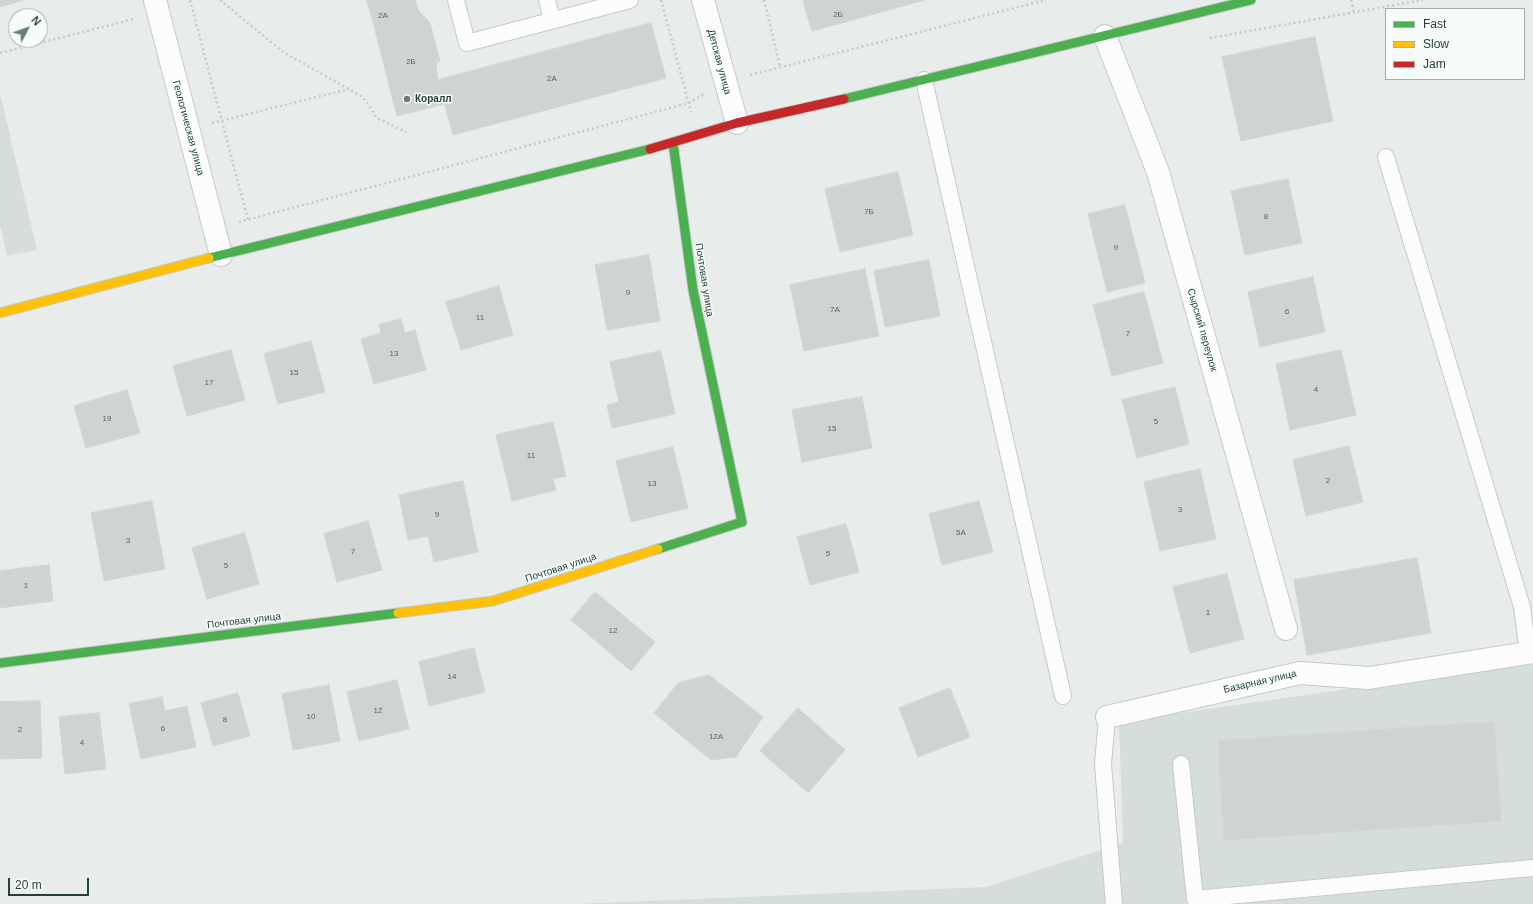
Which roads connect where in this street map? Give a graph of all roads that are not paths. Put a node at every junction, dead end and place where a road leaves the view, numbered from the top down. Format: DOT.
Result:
graph roads {
  1 [pos="456,0"];
  2 [pos="547,0"];
  3 [pos="630,0"];
  4 [pos="703,0"];
  5 [pos="1251,0"];
  6 [pos="156,6"];
  7 [pos="552,20"];
  8 [pos="1104,36"];
  9 [pos="924,80"];
  10 [pos="737,124"];
  11 [pos="673,143"];
  12 [pos="1386,157"];
  13 [pos="221,255"];
  14 [pos="1,308"];
  15 [pos="1286,629"];
  16 [pos="1531,652"];
  17 [pos="0,663"];
  18 [pos="1063,696"];
  19 [pos="1107,717"];
  20 [pos="1181,764"];
  21 [pos="1533,868"];
  22 [pos="1114,904"];
  1 -- 7 [label="lane"];
  2 -- 7 [label="lane"];
  3 -- 7 [label="lane"];
  4 -- 10 [label="street, Детская улица"];
  5 -- 8 [label="street"];
  6 -- 13 [label="street, Геологическая улица"];
  8 -- 9 [label="street"];
  8 -- 15 [label="street, Сырский переулок"];
  9 -- 10 [label="street"];
  9 -- 18 [label="lane"];
  10 -- 11 [label="street"];
  11 -- 13 [label="street"];
  11 -- 17 [label="street, Почтовая улица"];
  12 -- 16 [label="lane"];
  13 -- 14 [label="street"];
  16 -- 19 [label="street, Базарная улица"];
  19 -- 22 [label="lane"];
  20 -- 21 [label="lane"];
}
